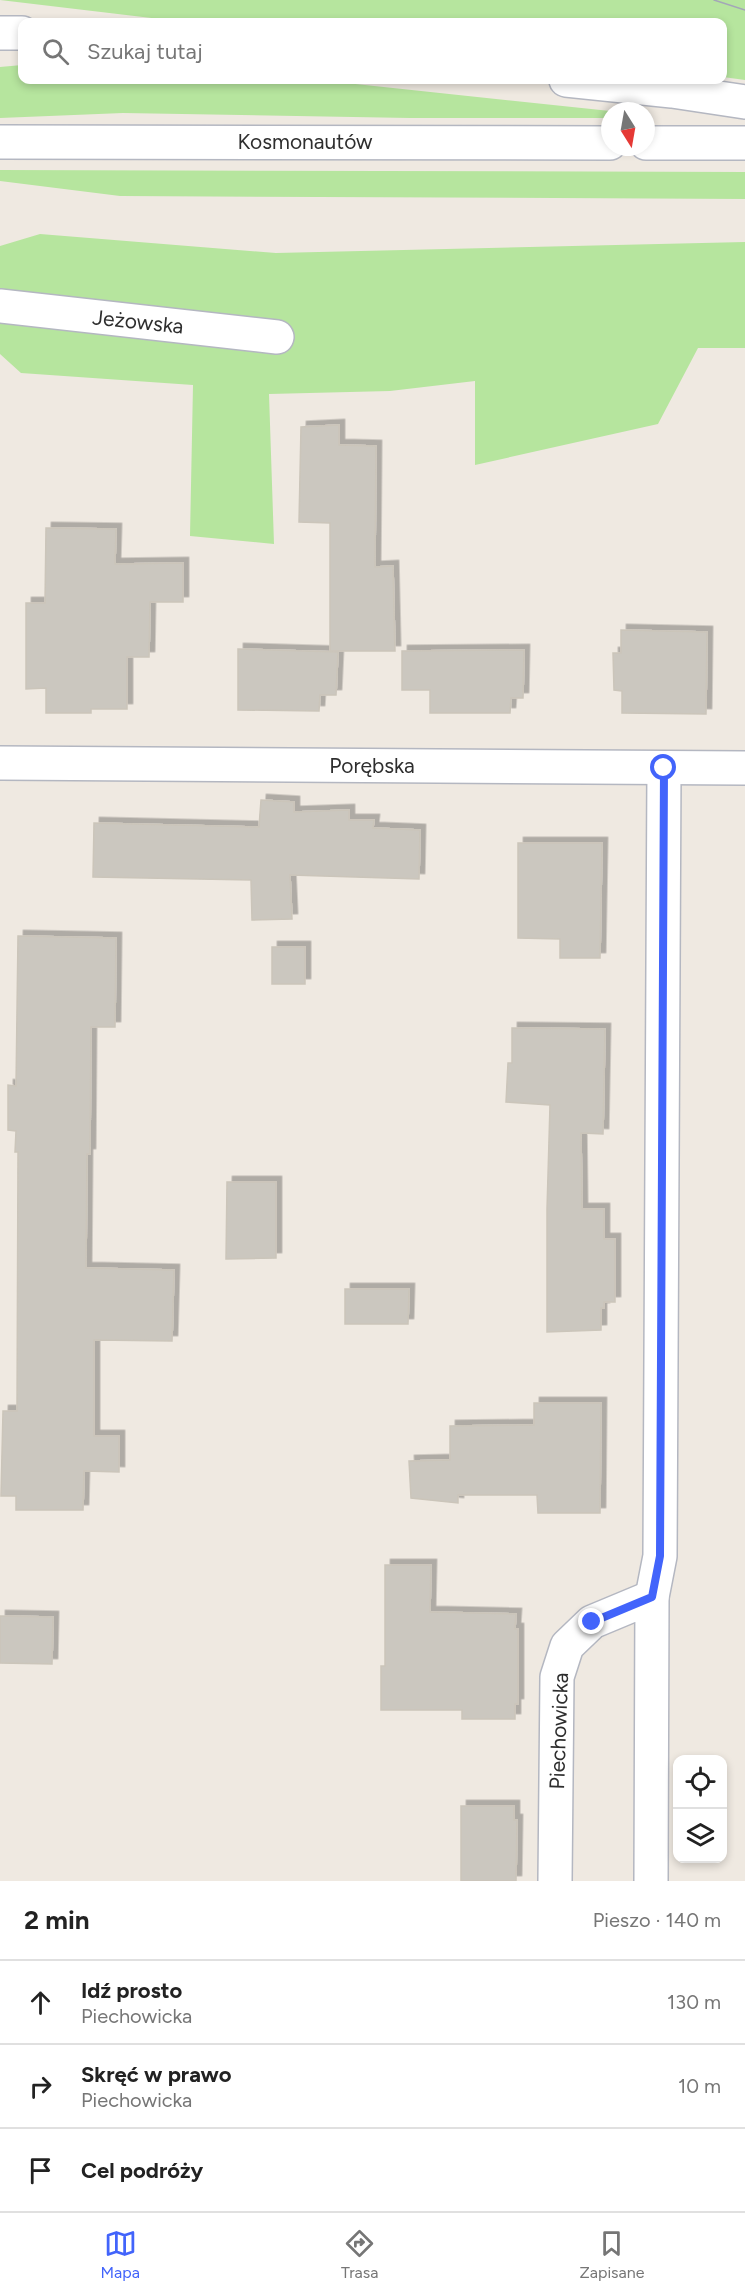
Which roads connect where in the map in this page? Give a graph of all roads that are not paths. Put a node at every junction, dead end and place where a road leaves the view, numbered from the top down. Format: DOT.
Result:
graph roads {
  1 [pos="0,33"];
  2 [pos="18,33"];
  3 [pos="605,84"];
  4 [pos="745,102"];
  5 [pos="0,142"];
  6 [pos="601,143"];
  7 [pos="655,143"];
  8 [pos="745,143"];
  9 [pos="0,306"];
  10 [pos="277,337"];
  11 [pos="0,763"];
  12 [pos="664,768"];
  13 [pos="745,768"];
  14 [pos="652,1597"];
  15 [pos="555,1881"];
  16 [pos="651,1881"];
  1 -- 2 [label="street"];
  3 -- 4 [label="street"];
  5 -- 6 [label="street, Kosmonautów"];
  7 -- 8 [label="street"];
  9 -- 10 [label="street, Jeżowska"];
  11 -- 12 [label="street, Porębska"];
  12 -- 13 [label="street, Porębska"];
  12 -- 14 [label="street"];
  14 -- 15 [label="street, Piechowicka"];
  14 -- 16 [label="street"];
}
